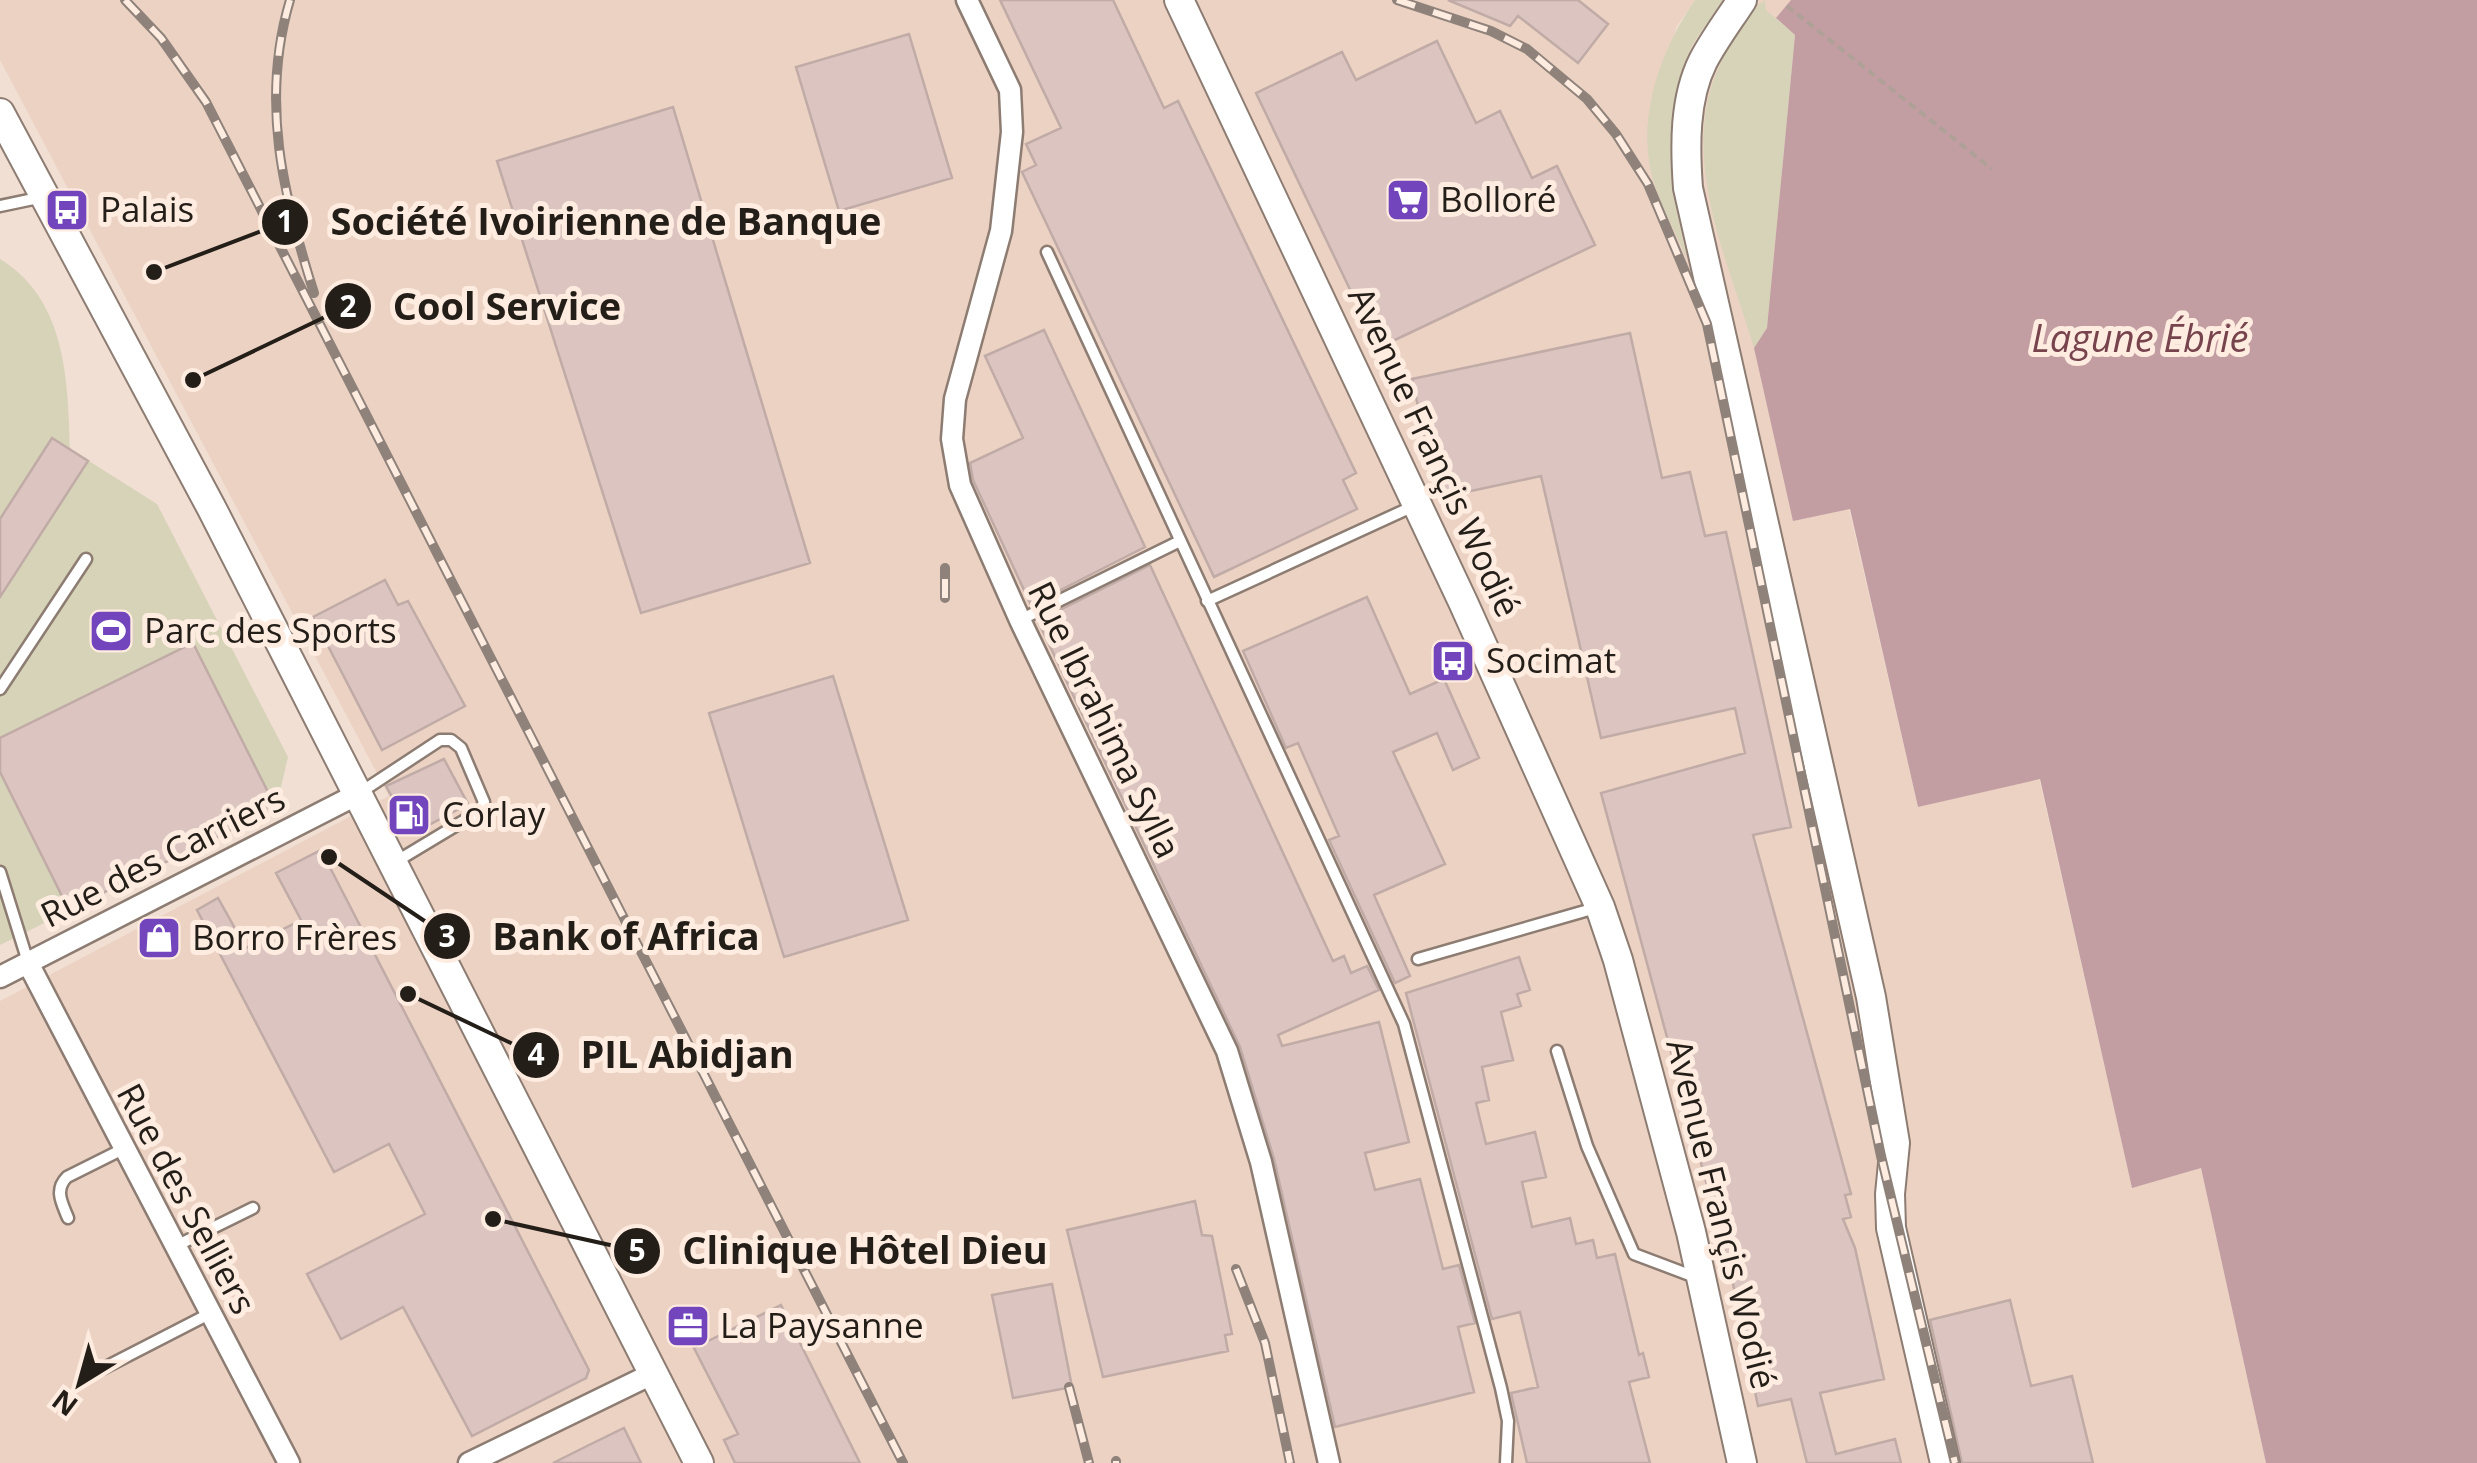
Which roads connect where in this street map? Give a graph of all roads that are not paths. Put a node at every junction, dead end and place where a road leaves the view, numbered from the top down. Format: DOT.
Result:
graph roads {
  1 [pos="967,0"];
  2 [pos="1180,0"];
  3 [pos="1192,0"];
  4 [pos="1742,0"];
  5 [pos="1194,31"];
  6 [pos="0,112"];
  7 [pos="44,196"];
  8 [pos="0,206"];
  9 [pos="1046,252"];
  10 [pos="1417,505"];
  11 [pos="1180,540"];
  12 [pos="86,559"];
  13 [pos="1207,600"];
  14 [pos="1020,620"];
  15 [pos="0,690"];
  16 [pos="356,795"];
  17 [pos="392,864"];
  18 [pos="0,872"];
  19 [pos="1600,907"];
  20 [pos="1418,960"];
  21 [pos="28,963"];
  22 [pos="0,977"];
  23 [pos="1557,1051"];
  24 [pos="123,1150"];
  25 [pos="253,1208"];
  26 [pos="68,1218"];
  27 [pos="175,1246"];
  28 [pos="1700,1279"];
  29 [pos="209,1314"];
  30 [pos="104,1368"];
  31 [pos="652,1374"];
  32 [pos="289,1463"];
  33 [pos="470,1463"];
  34 [pos="699,1463"];
  35 [pos="1329,1463"];
  36 [pos="1506,1463"];
  37 [pos="1742,1463"];
  38 [pos="1945,1463"];
  1 -- 14 [label="street, Rue Ibrahima Sylla"];
  2 -- 5 [label="main road, Avenue Françis Wodié"];
  3 -- 5 [label="main road"];
  4 -- 38 [label="main road"];
  5 -- 10 [label="main road, Avenue Françis Wodié"];
  6 -- 7 [label="main road"];
  7 -- 8 [label="lane"];
  7 -- 16 [label="main road"];
  9 -- 11 [label="lane"];
  10 -- 13 [label="lane"];
  10 -- 19 [label="main road, Avenue Françis Wodié"];
  11 -- 13 [label="lane"];
  11 -- 14 [label="lane"];
  12 -- 15 [label="lane"];
  13 -- 36 [label="lane"];
  14 -- 35 [label="street, Rue Ibrahima Sylla"];
  16 -- 17 [label="main road"];
  16 -- 17 [label="lane"];
  16 -- 21 [label="street, Rue des Carriers"];
  17 -- 31 [label="main road"];
  18 -- 21 [label="lane"];
  19 -- 20 [label="lane"];
  19 -- 28 [label="main road, Avenue Françis Wodié"];
  21 -- 22 [label="street, Rue des Carriers"];
  21 -- 24 [label="street, Rue des Selliers"];
  23 -- 28 [label="lane"];
  24 -- 26 [label="lane"];
  24 -- 27 [label="street, Rue des Selliers"];
  25 -- 27 [label="lane"];
  27 -- 29 [label="street, Rue des Selliers"];
  28 -- 37 [label="main road, Avenue Françis Wodié"];
  29 -- 30 [label="lane"];
  29 -- 32 [label="street, Rue des Selliers"];
  31 -- 33 [label="street"];
  31 -- 34 [label="main road"];
}
